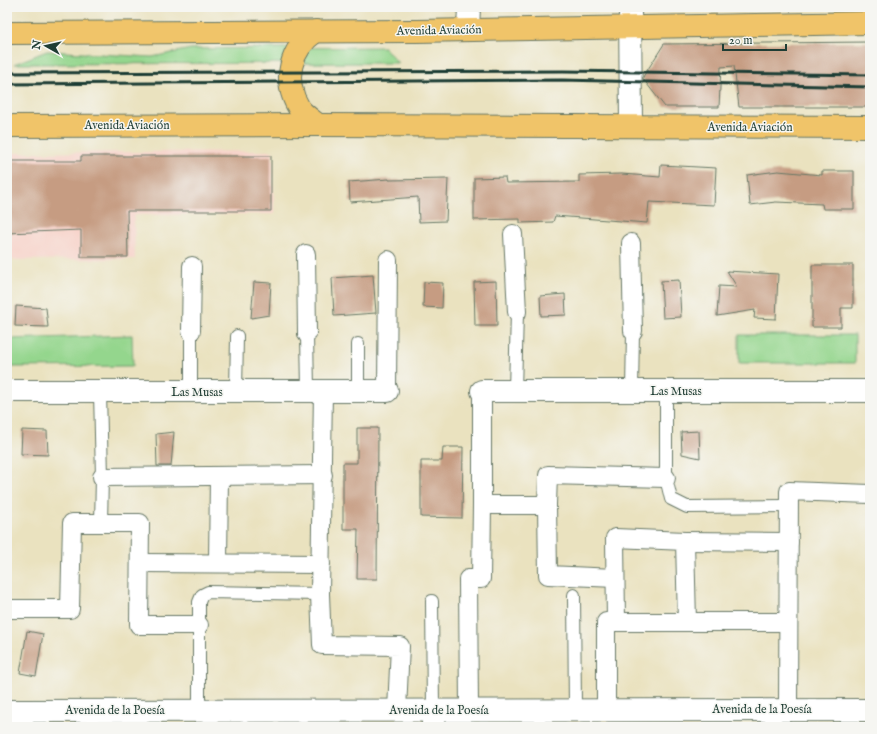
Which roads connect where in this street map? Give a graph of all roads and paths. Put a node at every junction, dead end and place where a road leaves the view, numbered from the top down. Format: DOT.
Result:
graph roads {
  1 [pos="468,7"];
  2 [pos="630,17"];
  3 [pos="870,23"];
  4 [pos="468,30"];
  5 [pos="316,31"];
  6 [pos="7,33"];
  7 [pos="318,124"];
  8 [pos="7,126"];
  9 [pos="631,126"];
  10 [pos="870,127"];
  11 [pos="513,234"];
  12 [pos="631,243"];
  13 [pos="306,254"];
  14 [pos="388,260"];
  15 [pos="192,266"];
  16 [pos="517,312"];
  17 [pos="191,331"];
  18 [pos="633,331"];
  19 [pos="307,334"];
  20 [pos="237,336"];
  21 [pos="358,344"];
  22 [pos="315,391"];
  23 [pos="387,391"];
  24 [pos="482,391"];
  25 [pos="515,391"];
  26 [pos="632,391"];
  27 [pos="666,391"];
  28 [pos="870,391"];
  29 [pos="7,392"];
  30 [pos="100,392"];
  31 [pos="191,392"];
  32 [pos="236,392"];
  33 [pos="358,392"];
  34 [pos="322,475"];
  35 [pos="219,476"];
  36 [pos="102,477"];
  37 [pos="666,478"];
  38 [pos="789,492"];
  39 [pos="870,494"];
  40 [pos="482,505"];
  41 [pos="547,505"];
  42 [pos="101,523"];
  43 [pos="685,541"];
  44 [pos="789,542"];
  45 [pos="140,563"];
  46 [pos="218,563"];
  47 [pos="321,564"];
  48 [pos="615,578"];
  49 [pos="320,594"];
  50 [pos="574,595"];
  51 [pos="432,601"];
  52 [pos="7,609"];
  53 [pos="616,622"];
  54 [pos="687,622"];
  55 [pos="788,622"];
  56 [pos="199,625"];
  57 [pos="788,709"];
  58 [pos="7,710"];
  59 [pos="199,710"];
  60 [pos="398,710"];
  61 [pos="469,710"];
  62 [pos="575,710"];
  63 [pos="606,710"];
  64 [pos="870,710"];
  65 [pos="433,718"];
  1 -- 4 [label="street"];
  2 -- 3 [label="main road, Avenida Aviación"];
  2 -- 4 [label="main road, Avenida Aviación"];
  2 -- 9 [label="street"];
  4 -- 5 [label="main road, Avenida Aviación"];
  5 -- 6 [label="main road, Avenida Aviación"];
  5 -- 7 [label="main road"];
  7 -- 8 [label="main road, Avenida Aviación"];
  7 -- 9 [label="main road, Avenida Aviación"];
  9 -- 10 [label="main road, Avenida Aviación"];
  11 -- 16 [label="street"];
  12 -- 18 [label="street"];
  13 -- 19 [label="street"];
  14 -- 23 [label="street"];
  15 -- 17 [label="street"];
  16 -- 25 [label="lane"];
  17 -- 31 [label="lane"];
  18 -- 26 [label="lane"];
  19 -- 22 [label="lane"];
  20 -- 32 [label="lane"];
  21 -- 33 [label="lane"];
  22 -- 32 [label="street, Las Musas"];
  22 -- 33 [label="street, Las Musas"];
  22 -- 34 [label="street"];
  23 -- 33 [label="street, Las Musas"];
  24 -- 25 [label="street, Las Musas"];
  24 -- 40 [label="street"];
  25 -- 26 [label="street, Las Musas"];
  26 -- 27 [label="street, Las Musas"];
  27 -- 28 [label="street, Las Musas"];
  27 -- 37 [label="lane"];
  29 -- 30 [label="street, Las Musas"];
  30 -- 31 [label="street, Las Musas"];
  30 -- 36 [label="lane"];
  31 -- 32 [label="street, Las Musas"];
  34 -- 35 [label="street"];
  34 -- 47 [label="street"];
  35 -- 36 [label="street"];
  35 -- 46 [label="street"];
  36 -- 42 [label="lane"];
  37 -- 38 [label="lane"];
  37 -- 41 [label="street"];
  38 -- 39 [label="street"];
  38 -- 44 [label="street"];
  40 -- 41 [label="street"];
  40 -- 61 [label="street"];
  41 -- 48 [label="street"];
  42 -- 45 [label="street"];
  42 -- 52 [label="street"];
  43 -- 44 [label="street"];
  43 -- 48 [label="street"];
  43 -- 54 [label="street"];
  44 -- 55 [label="street"];
  45 -- 46 [label="street"];
  45 -- 56 [label="street"];
  46 -- 47 [label="street"];
  47 -- 49 [label="street"];
  48 -- 53 [label="street"];
  49 -- 56 [label="lane"];
  49 -- 60 [label="street"];
  50 -- 62 [label="lane"];
  51 -- 65 [label="lane"];
  53 -- 54 [label="street"];
  53 -- 63 [label="street"];
  54 -- 55 [label="street"];
  55 -- 57 [label="street"];
  56 -- 59 [label="lane"];
  57 -- 63 [label="street, Avenida de la Poesía"];
  57 -- 64 [label="street, Avenida de la Poesía"];
  58 -- 59 [label="street, Avenida de la Poesía"];
  59 -- 60 [label="street, Avenida de la Poesía"];
  60 -- 65 [label="street, Avenida de la Poesía"];
  61 -- 62 [label="street, Avenida de la Poesía"];
  61 -- 65 [label="street, Avenida de la Poesía"];
  62 -- 63 [label="street, Avenida de la Poesía"];
}
